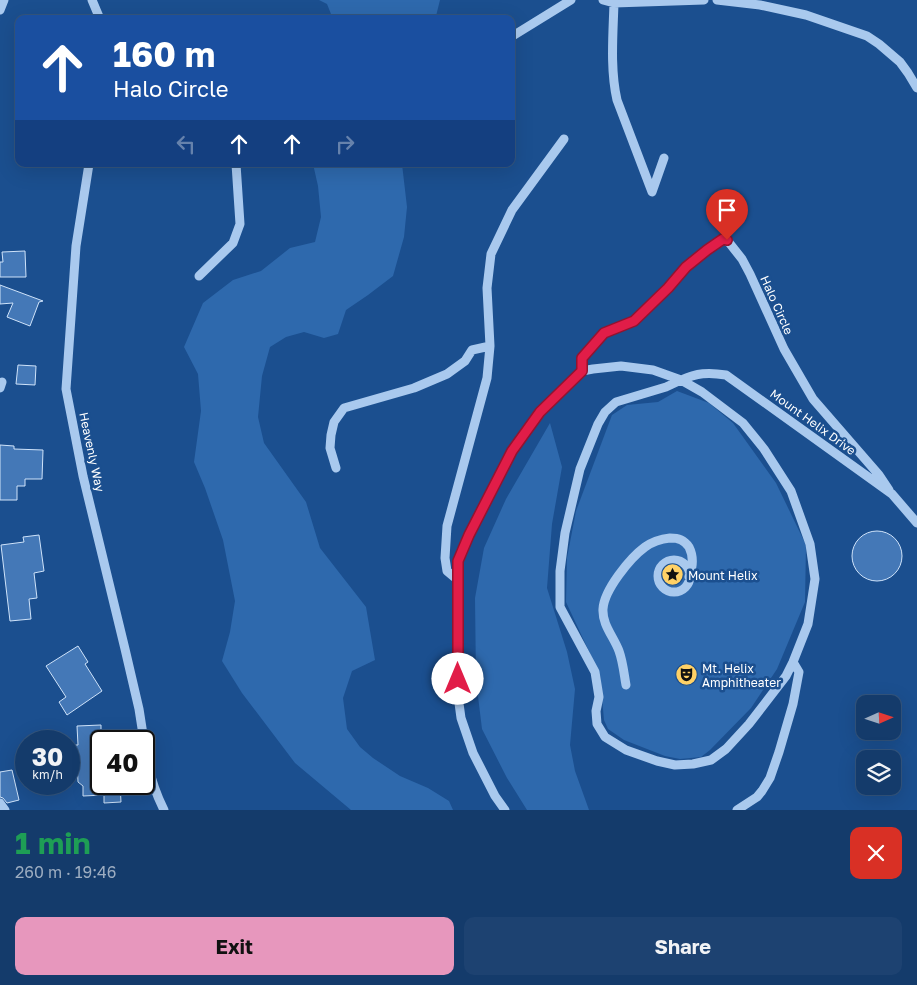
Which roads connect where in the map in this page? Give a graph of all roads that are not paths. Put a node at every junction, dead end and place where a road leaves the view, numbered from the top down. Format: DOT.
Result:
graph roads {
  1 [pos="4,0"];
  2 [pos="92,0"];
  3 [pos="571,0"];
  4 [pos="603,0"];
  5 [pos="704,0"];
  6 [pos="717,0"];
  7 [pos="614,3"];
  8 [pos="0,10"];
  9 [pos="98,15"];
  10 [pos="515,35"];
  11 [pos="917,88"];
  12 [pos="564,139"];
  13 [pos="664,158"];
  14 [pos="88,167"];
  15 [pos="236,167"];
  16 [pos="199,276"];
  17 [pos="490,346"];
  18 [pos="582,371"];
  19 [pos="681,380"];
  20 [pos="336,468"];
  21 [pos="892,494"];
  22 [pos="917,524"];
  23 [pos="689,577"];
  24 [pos="459,581"];
  25 [pos="793,662"];
  26 [pos="626,685"];
  27 [pos="142,730"];
  28 [pos="155,790"];
  29 [pos="0,803"];
  30 [pos="5,810"];
  31 [pos="164,810"];
  32 [pos="505,810"];
  33 [pos="737,810"];
  1 -- 8 [label="street"];
  2 -- 9 [label="street"];
  3 -- 10 [label="street"];
  4 -- 7 [label="street"];
  5 -- 7 [label="street"];
  6 -- 11 [label="street"];
  7 -- 13 [label="street"];
  12 -- 17 [label="street"];
  14 -- 27 [label="street, Heavenly Way"];
  15 -- 16 [label="street"];
  17 -- 20 [label="street"];
  17 -- 24 [label="street"];
  18 -- 19 [label="street, Mount Helix Drive"];
  18 -- 21 [label="street, Halo Circle"];
  18 -- 24 [label="street"];
  19 -- 21 [label="street, Mount Helix Drive"];
  19 -- 25 [label="street, Mount Helix Drive"];
  19 -- 25 [label="street, Mount Helix Drive"];
  21 -- 22 [label="street, Mount Helix Drive"];
  23 -- 26 [label="street"];
  24 -- 32 [label="street"];
  25 -- 33 [label="street"];
  28 -- 31 [label="street, Heavenly Way"];
  29 -- 30 [label="street"];
}
